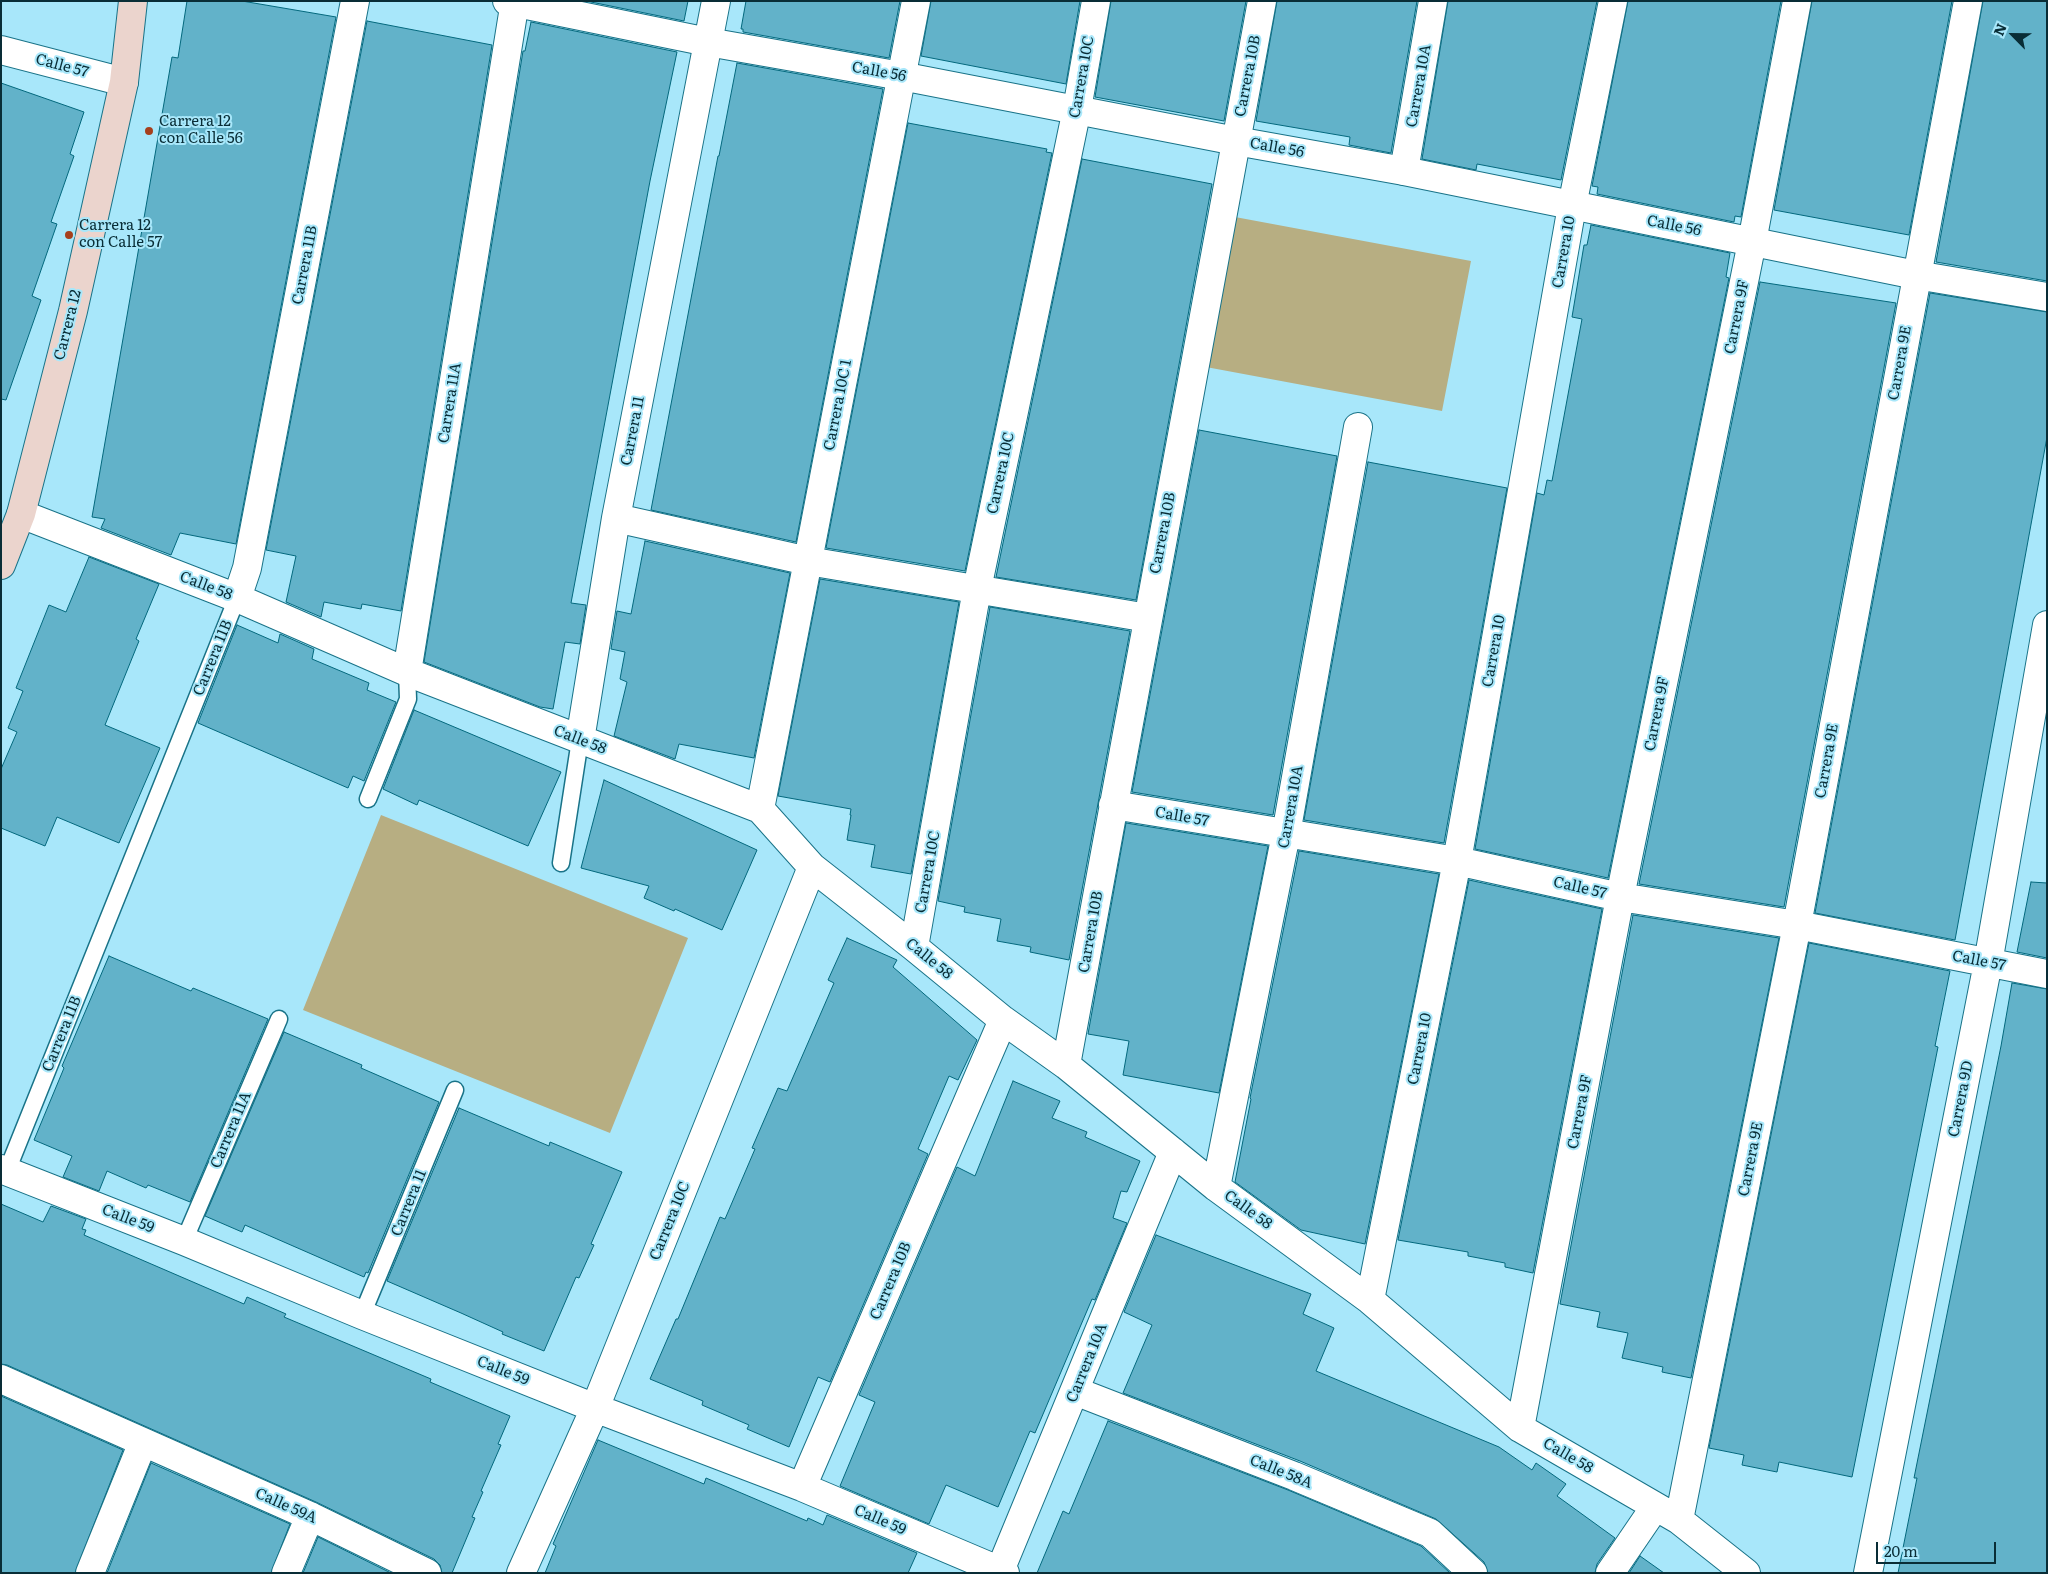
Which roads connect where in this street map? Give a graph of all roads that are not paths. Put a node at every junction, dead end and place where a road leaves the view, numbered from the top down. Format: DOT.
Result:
graph roads {
  1 [pos="132,1"];
  2 [pos="355,1"];
  3 [pos="716,1"];
  4 [pos="916,1"];
  5 [pos="1096,1"];
  6 [pos="1262,1"];
  7 [pos="1433,1"];
  8 [pos="1613,1"];
  9 [pos="1797,1"];
  10 [pos="1968,1"];
  11 [pos="512,2"];
  12 [pos="708,42"];
  13 [pos="1,50"];
  14 [pos="901,76"];
  15 [pos="124,82"];
  16 [pos="1077,109"];
  17 [pos="1236,141"];
  18 [pos="1404,171"];
  19 [pos="1572,206"];
  20 [pos="1752,242"];
  21 [pos="1916,275"];
  22 [pos="2047,297"];
  23 [pos="1358,427"];
  24 [pos="21,514"];
  25 [pos="616,518"];
  26 [pos="808,561"];
  27 [pos="1,565"];
  28 [pos="977,589"];
  29 [pos="237,598"];
  30 [pos="1148,618"];
  31 [pos="2047,625"];
  32 [pos="407,672"];
  33 [pos="580,740"];
  34 [pos="368,799"];
  35 [pos="1113,805"];
  36 [pos="760,809"];
  37 [pos="1286,834"];
  38 [pos="1457,861"];
  39 [pos="561,863"];
  40 [pos="812,867"];
  41 [pos="1620,897"];
  42 [pos="1797,925"];
  43 [pos="914,947"];
  44 [pos="1988,963"];
  45 [pos="2047,974"];
  46 [pos="279,1019"];
  47 [pos="1003,1020"];
  48 [pos="1066,1065"];
  49 [pos="455,1090"];
  50 [pos="1172,1152"];
  51 [pos="4,1170"];
  52 [pos="1216,1187"];
  53 [pos="184,1240"];
  54 [pos="1370,1300"];
  55 [pos="362,1316"];
  56 [pos="1,1379"];
  57 [pos="1075,1391"];
  58 [pos="595,1408"];
  59 [pos="1520,1428"];
  60 [pos="143,1442"];
  61 [pos="802,1486"];
  62 [pos="1655,1507"];
  63 [pos="310,1516"];
  64 [pos="1679,1520"];
  65 [pos="1001,1572"];
  66 [pos="90,1573"];
  67 [pos="286,1573"];
  68 [pos="427,1573"];
  69 [pos="521,1573"];
  70 [pos="1474,1573"];
  71 [pos="1610,1573"];
  72 [pos="1746,1573"];
  73 [pos="1868,1573"];
  1 -- 15 [label="main road, Carrera 12"];
  2 -- 29 [label="street, Carrera 11B"];
  3 -- 12 [label="street, Carrera 11"];
  4 -- 14 [label="street, Carrera 10C 1"];
  5 -- 16 [label="street, Carrera 10C"];
  6 -- 17 [label="street, Carrera 10B"];
  7 -- 18 [label="street, Carrera 10A"];
  8 -- 19 [label="street, Carrera 10"];
  9 -- 20 [label="street, Carrera 9F"];
  10 -- 21 [label="street, Carrera 9E"];
  11 -- 12 [label="street, Calle 56"];
  11 -- 32 [label="street, Carrera 11A"];
  12 -- 14 [label="street, Calle 56"];
  12 -- 25 [label="street, Carrera 11"];
  13 -- 15 [label="street, Calle 57"];
  14 -- 16 [label="street, Calle 56"];
  14 -- 26 [label="street, Carrera 10C 1"];
  15 -- 24 [label="main road, Carrera 12"];
  16 -- 17 [label="street, Calle 56"];
  16 -- 28 [label="street, Carrera 10C"];
  17 -- 18 [label="street, Calle 56"];
  17 -- 30 [label="street, Carrera 10B"];
  18 -- 19 [label="street, Calle 56"];
  19 -- 20 [label="street, Calle 56"];
  19 -- 38 [label="street, Carrera 10"];
  20 -- 21 [label="street, Calle 56"];
  20 -- 41 [label="street, Carrera 9F"];
  21 -- 22 [label="street, Calle 56"];
  21 -- 42 [label="street, Carrera 9E"];
  23 -- 37 [label="street, Carrera 10A"];
  24 -- 27 [label="main road, Carrera 12"];
  24 -- 29 [label="street, Calle 58"];
  25 -- 26 [label="street"];
  25 -- 33 [label="street, Carrera 11"];
  26 -- 28 [label="street"];
  26 -- 36 [label="street, Carrera 10C 1"];
  28 -- 30 [label="street"];
  28 -- 43 [label="street, Carrera 10C"];
  29 -- 32 [label="street, Calle 58"];
  29 -- 51 [label="lane, Carrera 11B"];
  30 -- 35 [label="street, Carrera 10B"];
  31 -- 44 [label="street, Carrera 9D"];
  32 -- 33 [label="street, Calle 58"];
  32 -- 34 [label="lane, Carrera 11A"];
  33 -- 36 [label="street, Calle 58"];
  33 -- 39 [label="lane, Carrera 11"];
  35 -- 37 [label="street, Calle 57"];
  35 -- 48 [label="street, Carrera 10B"];
  36 -- 40 [label="street, Calle 58"];
  37 -- 38 [label="street, Calle 57"];
  37 -- 52 [label="street, Carrera 10A"];
  38 -- 41 [label="street, Calle 57"];
  38 -- 54 [label="street, Carrera 10"];
  40 -- 43 [label="street, Calle 58"];
  40 -- 58 [label="street, Carrera 10C"];
  41 -- 42 [label="street, Calle 57"];
  41 -- 59 [label="street, Carrera 9F"];
  42 -- 44 [label="street, Calle 57"];
  42 -- 64 [label="street, Carrera 9E"];
  43 -- 47 [label="street, Calle 58"];
  44 -- 45 [label="street, Calle 57"];
  44 -- 73 [label="street, Carrera 9D"];
  46 -- 53 [label="lane, Carrera 11A"];
  47 -- 48 [label="street, Calle 58"];
  47 -- 61 [label="street, Carrera 10B"];
  48 -- 50 [label="street, Calle 58"];
  49 -- 55 [label="lane, Carrera 11"];
  50 -- 52 [label="street, Calle 58"];
  50 -- 57 [label="street, Carrera 10A"];
  51 -- 53 [label="street, Calle 59"];
  52 -- 54 [label="street, Calle 58"];
  53 -- 55 [label="street, Calle 59"];
  54 -- 59 [label="street, Calle 58"];
  55 -- 58 [label="street, Calle 59"];
  56 -- 60 [label="street, Calle 59A"];
  57 -- 65 [label="street, Carrera 10A"];
  57 -- 70 [label="street, Calle 58A"];
  58 -- 61 [label="street, Calle 59"];
  58 -- 69 [label="street, Carrera 10C"];
  59 -- 62 [label="street, Calle 58"];
  60 -- 63 [label="street, Calle 59A"];
  60 -- 66 [label="street"];
  61 -- 65 [label="street, Calle 59"];
  62 -- 64 [label="street, Calle 58"];
  62 -- 71 [label="street"];
  63 -- 67 [label="street"];
  63 -- 68 [label="street, Calle 59A"];
  64 -- 72 [label="street, Calle 58"];
}
